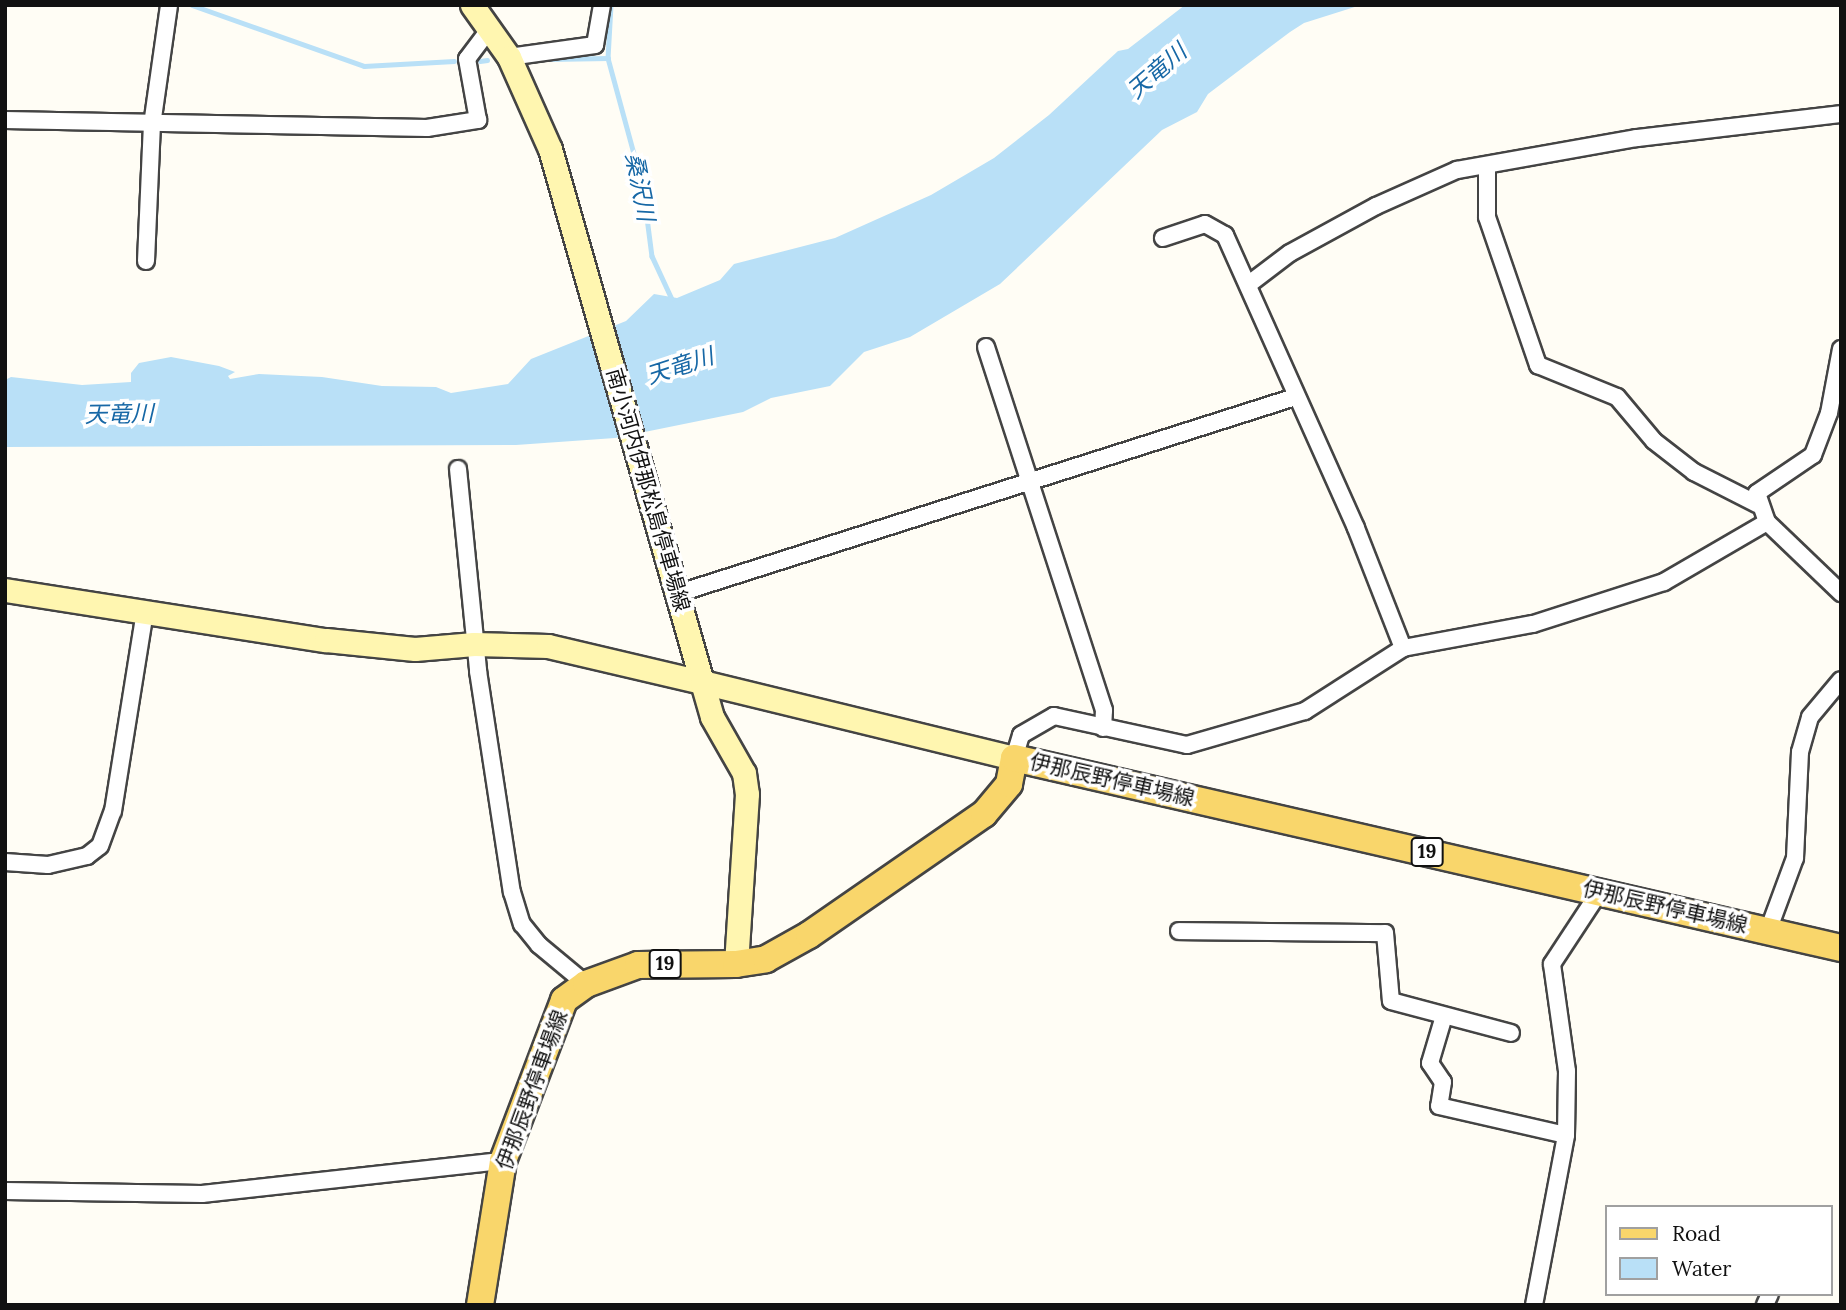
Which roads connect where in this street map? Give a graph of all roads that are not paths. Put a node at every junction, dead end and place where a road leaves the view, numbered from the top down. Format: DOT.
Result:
graph roads {
  1 [pos="169,5"];
  2 [pos="472,5"];
  3 [pos="602,5"];
  4 [pos="491,27"];
  5 [pos="509,57"];
  6 [pos="1841,114"];
  7 [pos="5,120"];
  8 [pos="152,125"];
  9 [pos="1487,167"];
  10 [pos="1163,238"];
  11 [pos="146,261"];
  12 [pos="1249,284"];
  13 [pos="986,347"];
  14 [pos="1841,349"];
  15 [pos="1295,397"];
  16 [pos="458,469"];
  17 [pos="1028,482"];
  18 [pos="1757,504"];
  19 [pos="1767,522"];
  20 [pos="5,590"];
  21 [pos="1841,593"];
  22 [pos="676,594"];
  23 [pos="145,611"];
  24 [pos="474,644"];
  25 [pos="1403,648"];
  26 [pos="1841,680"];
  27 [pos="702,682"];
  28 [pos="1103,728"];
  29 [pos="1014,758"];
  30 [pos="5,862"];
  31 [pos="1600,891"];
  32 [pos="1179,930"];
  33 [pos="1768,931"];
  34 [pos="1841,948"];
  35 [pos="736,964"];
  36 [pos="586,984"];
  37 [pos="1444,1016"];
  38 [pos="1510,1033"];
  39 [pos="1566,1135"];
  40 [pos="503,1161"];
  41 [pos="5,1191"];
  42 [pos="480,1305"];
  43 [pos="1534,1305"];
  1 -- 8 [label="street"];
  2 -- 4 [label="main road, 南小河内伊那松島停車場線"];
  3 -- 5 [label="street"];
  4 -- 5 [label="main road, 南小河内伊那松島停車場線"];
  4 -- 8 [label="street"];
  5 -- 22 [label="main road, 南小河内伊那松島停車場線"];
  6 -- 9 [label="street"];
  7 -- 8 [label="street"];
  8 -- 11 [label="street"];
  9 -- 12 [label="street"];
  9 -- 18 [label="street"];
  10 -- 12 [label="street"];
  12 -- 15 [label="street"];
  13 -- 17 [label="street"];
  14 -- 18 [label="street"];
  15 -- 17 [label="street"];
  15 -- 25 [label="street"];
  16 -- 24 [label="street"];
  17 -- 22 [label="street"];
  17 -- 28 [label="street"];
  18 -- 19 [label="street"];
  19 -- 21 [label="street"];
  19 -- 25 [label="street"];
  20 -- 23 [label="main road"];
  22 -- 27 [label="main road, 南小河内伊那松島停車場線"];
  23 -- 24 [label="main road"];
  23 -- 30 [label="street"];
  24 -- 27 [label="main road"];
  24 -- 36 [label="street"];
  25 -- 28 [label="street"];
  26 -- 33 [label="street"];
  27 -- 29 [label="main road"];
  27 -- 35 [label="main road, 南小河内伊那松島停車場線"];
  28 -- 29 [label="street"];
  29 -- 31 [label="main road, 伊那辰野停車場線 / 19"];
  29 -- 35 [label="main road, 伊那辰野停車場線 / 19"];
  31 -- 33 [label="main road, 伊那辰野停車場線 / 19"];
  31 -- 39 [label="street"];
  32 -- 37 [label="street"];
  33 -- 34 [label="main road, 伊那辰野停車場線 / 19"];
  35 -- 36 [label="main road, 伊那辰野停車場線 / 19"];
  36 -- 40 [label="main road, 伊那辰野停車場線 / 19"];
  37 -- 38 [label="street"];
  37 -- 39 [label="street"];
  39 -- 43 [label="street"];
  40 -- 41 [label="street"];
  40 -- 42 [label="main road, 伊那辰野停車場線 / 19"];
}
